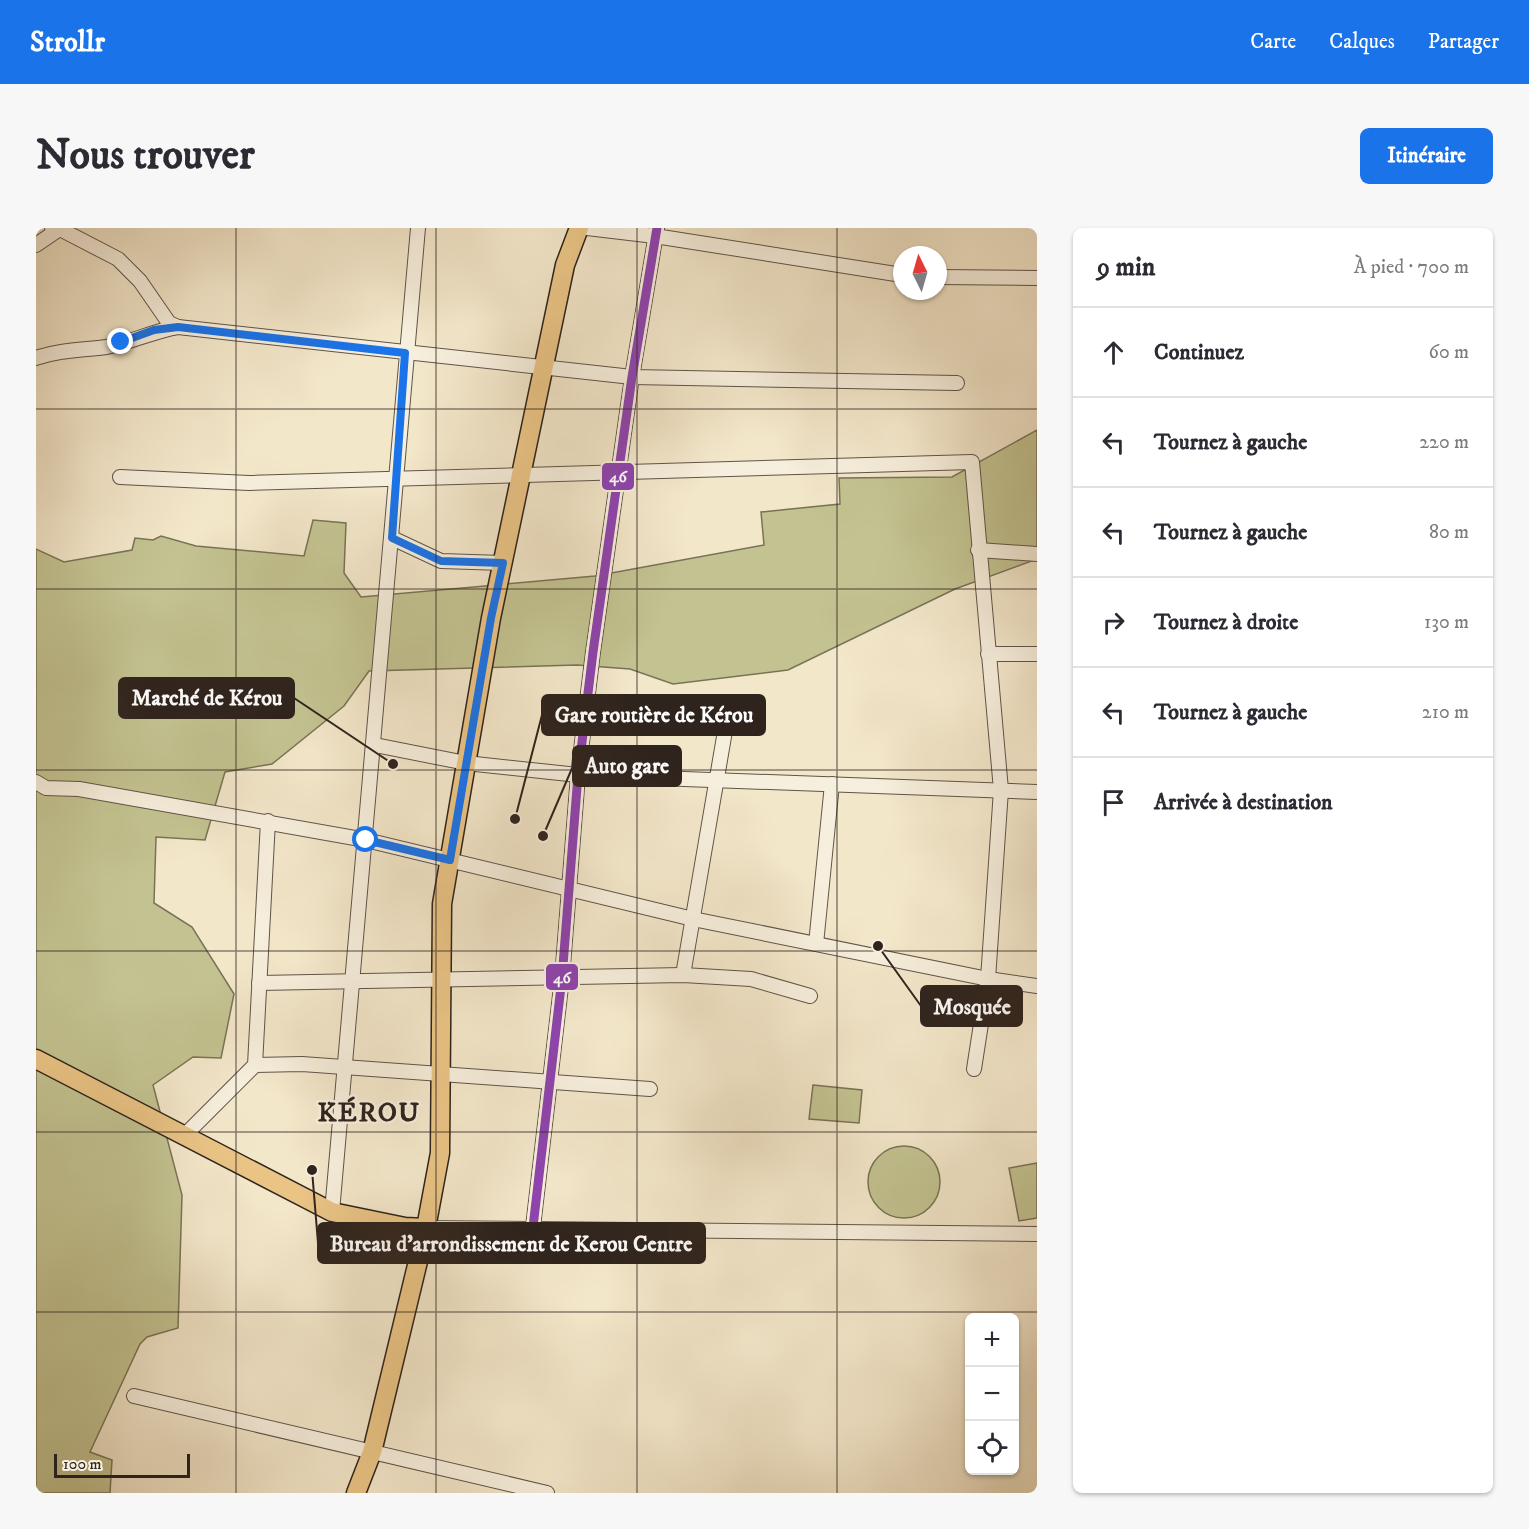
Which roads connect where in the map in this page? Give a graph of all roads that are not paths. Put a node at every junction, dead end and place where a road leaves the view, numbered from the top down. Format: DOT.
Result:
graph roads {
  1 [pos="52,228"];
  2 [pos="60,228"];
  3 [pos="418,228"];
  4 [pos="579,228"];
  5 [pos="586,228"];
  6 [pos="656,232"];
  7 [pos="36,244"];
  8 [pos="893,273"];
  9 [pos="947,277"];
  10 [pos="1037,278"];
  11 [pos="178,327"];
  12 [pos="405,353"];
  13 [pos="36,358"];
  14 [pos="542,367"];
  15 [pos="632,377"];
  16 [pos="957,383"];
  17 [pos="618,473"];
  18 [pos="522,475"];
  19 [pos="120,477"];
  20 [pos="398,478"];
  21 [pos="392,538"];
  22 [pos="978,550"];
  23 [pos="1037,554"];
  24 [pos="503,563"];
  25 [pos="988,654"];
  26 [pos="1037,654"];
  27 [pos="730,702"];
  28 [pos="375,745"];
  29 [pos="466,763"];
  30 [pos="578,775"];
  31 [pos="717,779"];
  32 [pos="36,782"];
  33 [pos="832,784"];
  34 [pos="1001,790"];
  35 [pos="1037,792"];
  36 [pos="268,821"];
  37 [pos="366,840"];
  38 [pos="450,860"];
  39 [pos="569,890"];
  40 [pos="693,919"];
  41 [pos="816,944"];
  42 [pos="684,975"];
  43 [pos="562,978"];
  44 [pos="441,979"];
  45 [pos="988,979"];
  46 [pos="354,981"];
  47 [pos="259,984"];
  48 [pos="1037,986"];
  49 [pos="810,996"];
  50 [pos="36,1059"];
  51 [pos="255,1065"];
  52 [pos="346,1067"];
  53 [pos="974,1069"];
  54 [pos="439,1074"];
  55 [pos="550,1082"];
  56 [pos="650,1089"];
  57 [pos="183,1136"];
  58 [pos="332,1212"];
  59 [pos="534,1227"];
  60 [pos="426,1228"];
  61 [pos="1037,1234"];
  62 [pos="134,1396"];
  63 [pos="372,1452"];
  64 [pos="356,1493"];
  65 [pos="547,1493"];
  1 -- 2 [label="street"];
  2 -- 7 [label="street"];
  2 -- 11 [label="street"];
  3 -- 12 [label="street"];
  4 -- 14 [label="main road"];
  5 -- 6 [label="street"];
  6 -- 8 [label="street"];
  6 -- 15 [label="street"];
  9 -- 10 [label="street"];
  11 -- 12 [label="street"];
  11 -- 13 [label="street"];
  12 -- 14 [label="street"];
  12 -- 20 [label="street"];
  14 -- 15 [label="street"];
  14 -- 18 [label="main road"];
  15 -- 16 [label="street"];
  15 -- 17 [label="street"];
  17 -- 18 [label="street"];
  17 -- 22 [label="street"];
  17 -- 30 [label="street"];
  18 -- 20 [label="street"];
  18 -- 24 [label="main road"];
  19 -- 20 [label="street"];
  20 -- 21 [label="street"];
  21 -- 24 [label="street"];
  21 -- 28 [label="street"];
  22 -- 23 [label="street"];
  22 -- 25 [label="street"];
  24 -- 29 [label="main road"];
  25 -- 26 [label="street"];
  25 -- 34 [label="street"];
  27 -- 31 [label="street"];
  28 -- 29 [label="street"];
  28 -- 37 [label="street"];
  29 -- 30 [label="street"];
  29 -- 38 [label="main road"];
  30 -- 31 [label="street"];
  30 -- 39 [label="street"];
  31 -- 33 [label="street"];
  31 -- 40 [label="street"];
  32 -- 36 [label="street"];
  33 -- 34 [label="street"];
  33 -- 41 [label="street"];
  34 -- 35 [label="street"];
  34 -- 45 [label="street"];
  36 -- 37 [label="street"];
  36 -- 47 [label="street"];
  37 -- 38 [label="street"];
  37 -- 46 [label="street"];
  38 -- 39 [label="street"];
  38 -- 44 [label="main road"];
  39 -- 40 [label="street"];
  39 -- 43 [label="street"];
  40 -- 41 [label="street"];
  40 -- 42 [label="street"];
  41 -- 45 [label="street"];
  42 -- 43 [label="street"];
  42 -- 49 [label="street"];
  43 -- 44 [label="street"];
  43 -- 55 [label="street"];
  44 -- 46 [label="street"];
  44 -- 54 [label="main road"];
  45 -- 48 [label="street"];
  45 -- 53 [label="street"];
  46 -- 47 [label="street"];
  46 -- 52 [label="street"];
  47 -- 51 [label="street"];
  50 -- 57 [label="main road"];
  51 -- 52 [label="street"];
  51 -- 57 [label="street"];
  52 -- 54 [label="street"];
  52 -- 58 [label="street"];
  54 -- 55 [label="street"];
  54 -- 60 [label="main road"];
  55 -- 56 [label="street"];
  55 -- 59 [label="street"];
  57 -- 58 [label="main road"];
  58 -- 60 [label="main road"];
  59 -- 60 [label="street"];
  59 -- 61 [label="street"];
  60 -- 63 [label="main road"];
  62 -- 63 [label="street"];
  63 -- 64 [label="main road"];
  63 -- 65 [label="street"];
}
